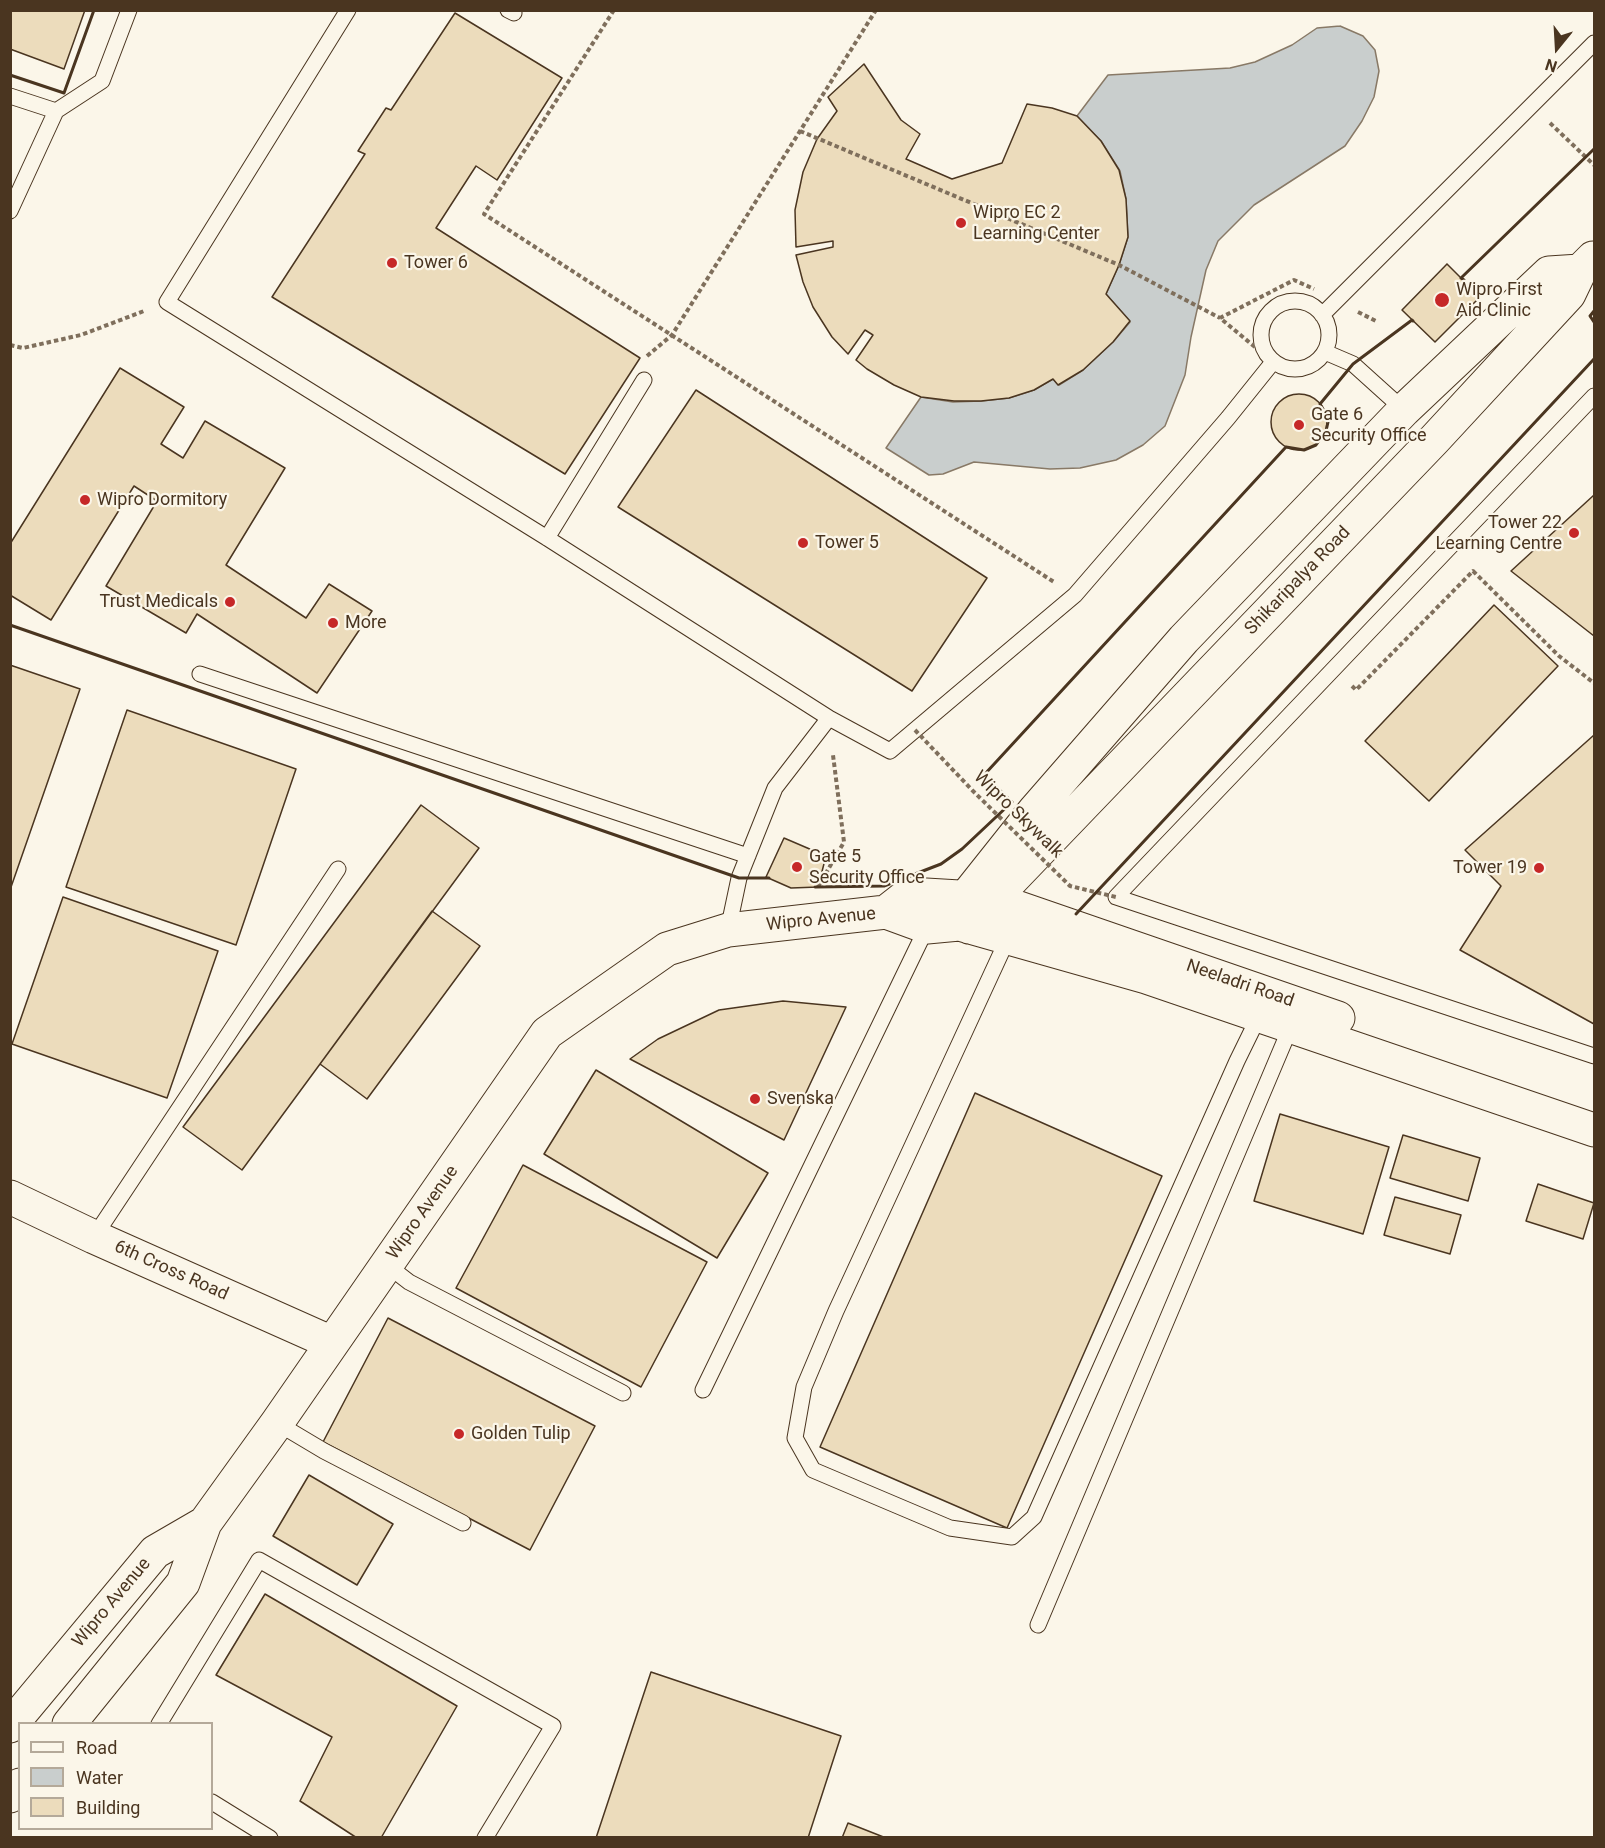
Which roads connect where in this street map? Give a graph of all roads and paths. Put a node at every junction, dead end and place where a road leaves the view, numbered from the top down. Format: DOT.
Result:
graph roads {
  1 [pos="129,10"];
  2 [pos="348,10"];
  3 [pos="614,10"];
  4 [pos="876,10"];
  5 [pos="1594,44"];
  6 [pos="10,96"];
  7 [pos="56,111"];
  8 [pos="1555,128"];
  9 [pos="800,131"];
  10 [pos="1594,165"];
  11 [pos="10,211"];
  12 [pos="1587,264"];
  13 [pos="1337,300"];
  14 [pos="167,302"];
  15 [pos="1322,315"];
  16 [pos="1220,318"];
  17 [pos="1378,322"];
  18 [pos="672,335"];
  19 [pos="10,345"];
  20 [pos="1325,352"];
  21 [pos="643,359"];
  22 [pos="1273,362"];
  23 [pos="644,380"];
  24 [pos="1594,396"];
  25 [pos="1404,410"];
  26 [pos="547,538"];
  27 [pos="1075,595"];
  28 [pos="1334,668"];
  29 [pos="200,674"];
  30 [pos="1594,683"];
  31 [pos="829,718"];
  32 [pos="915,730"];
  33 [pos="748,856"];
  34 [pos="338,869"];
  35 [pos="818,887"];
  36 [pos="1116,897"];
  37 [pos="886,912"];
  38 [pos="961,917"];
  39 [pos="728,930"];
  40 [pos="1008,938"];
  41 [pos="1260,1016"];
  42 [pos="1291,1026"];
  43 [pos="1594,1056"];
  44 [pos="1594,1106"];
  45 [pos="1594,1131"];
  46 [pos="10,1197"];
  47 [pos="94,1237"];
  48 [pos="387,1265"];
  49 [pos="332,1343"];
  50 [pos="703,1390"];
  51 [pos="623,1393"];
  52 [pos="277,1424"];
  53 [pos="205,1523"];
  54 [pos="463,1523"];
  55 [pos="1038,1625"];
  56 [pos="70,1722"];
  57 [pos="160,1722"];
  58 [pos="10,1726"];
  59 [pos="213,1803"];
  60 [pos="270,1838"];
  61 [pos="485,1838"];
  1 -- 7 [label="lane"];
  2 -- 14 [label="lane"];
  3 -- 18 [label="path"];
  4 -- 9 [label="path"];
  5 -- 13 [label="lane"];
  6 -- 7 [label="lane"];
  7 -- 11 [label="lane"];
  8 -- 10 [label="path"];
  9 -- 16 [label="path"];
  9 -- 18 [label="path"];
  12 -- 25 [label="main road"];
  12 -- 38 [label="main road, Shikaripalya Road"];
  13 -- 15 [label="lane"];
  13 -- 16 [label="path"];
  13 -- 17 [label="path"];
  14 -- 19 [label="path"];
  14 -- 26 [label="lane"];
  15 -- 20 [label="lane"];
  15 -- 22 [label="lane"];
  16 -- 22 [label="path"];
  18 -- 21 [label="path"];
  18 -- 27 [label="path"];
  20 -- 22 [label="lane"];
  20 -- 25 [label="lane"];
  22 -- 27 [label="lane"];
  23 -- 26 [label="lane"];
  24 -- 28 [label="lane"];
  25 -- 38 [label="main road"];
  26 -- 31 [label="lane"];
  27 -- 32 [label="lane"];
  28 -- 30 [label="path"];
  28 -- 36 [label="lane"];
  29 -- 33 [label="lane"];
  31 -- 32 [label="lane"];
  31 -- 33 [label="lane"];
  31 -- 35 [label="path"];
  32 -- 36 [label="path, Wipro Skywalk, bridge"];
  33 -- 39 [label="lane"];
  34 -- 47 [label="lane"];
  36 -- 43 [label="lane"];
  37 -- 38 [label="main road, Wipro Avenue"];
  37 -- 38 [label="main road, Neeladri Road"];
  37 -- 39 [label="main road, Wipro Avenue"];
  38 -- 40 [label="main road, Neeladri Road"];
  38 -- 44 [label="main road, Neeladri Road"];
  38 -- 50 [label="lane"];
  39 -- 48 [label="main road, Wipro Avenue"];
  40 -- 41 [label="main road, Neeladri Road"];
  40 -- 41 [label="lane"];
  41 -- 42 [label="main road, Neeladri Road"];
  42 -- 45 [label="main road, Neeladri Road"];
  42 -- 55 [label="lane"];
  46 -- 47 [label="main road, 6th Cross Road"];
  47 -- 49 [label="main road, 6th Cross Road"];
  48 -- 49 [label="main road, Wipro Avenue"];
  48 -- 51 [label="lane"];
  49 -- 52 [label="main road, Wipro Avenue"];
  52 -- 53 [label="main road, Wipro Avenue"];
  52 -- 54 [label="lane"];
  53 -- 56 [label="main road"];
  53 -- 58 [label="main road, Wipro Avenue"];
  57 -- 61 [label="lane"];
  59 -- 60 [label="lane"];
}
